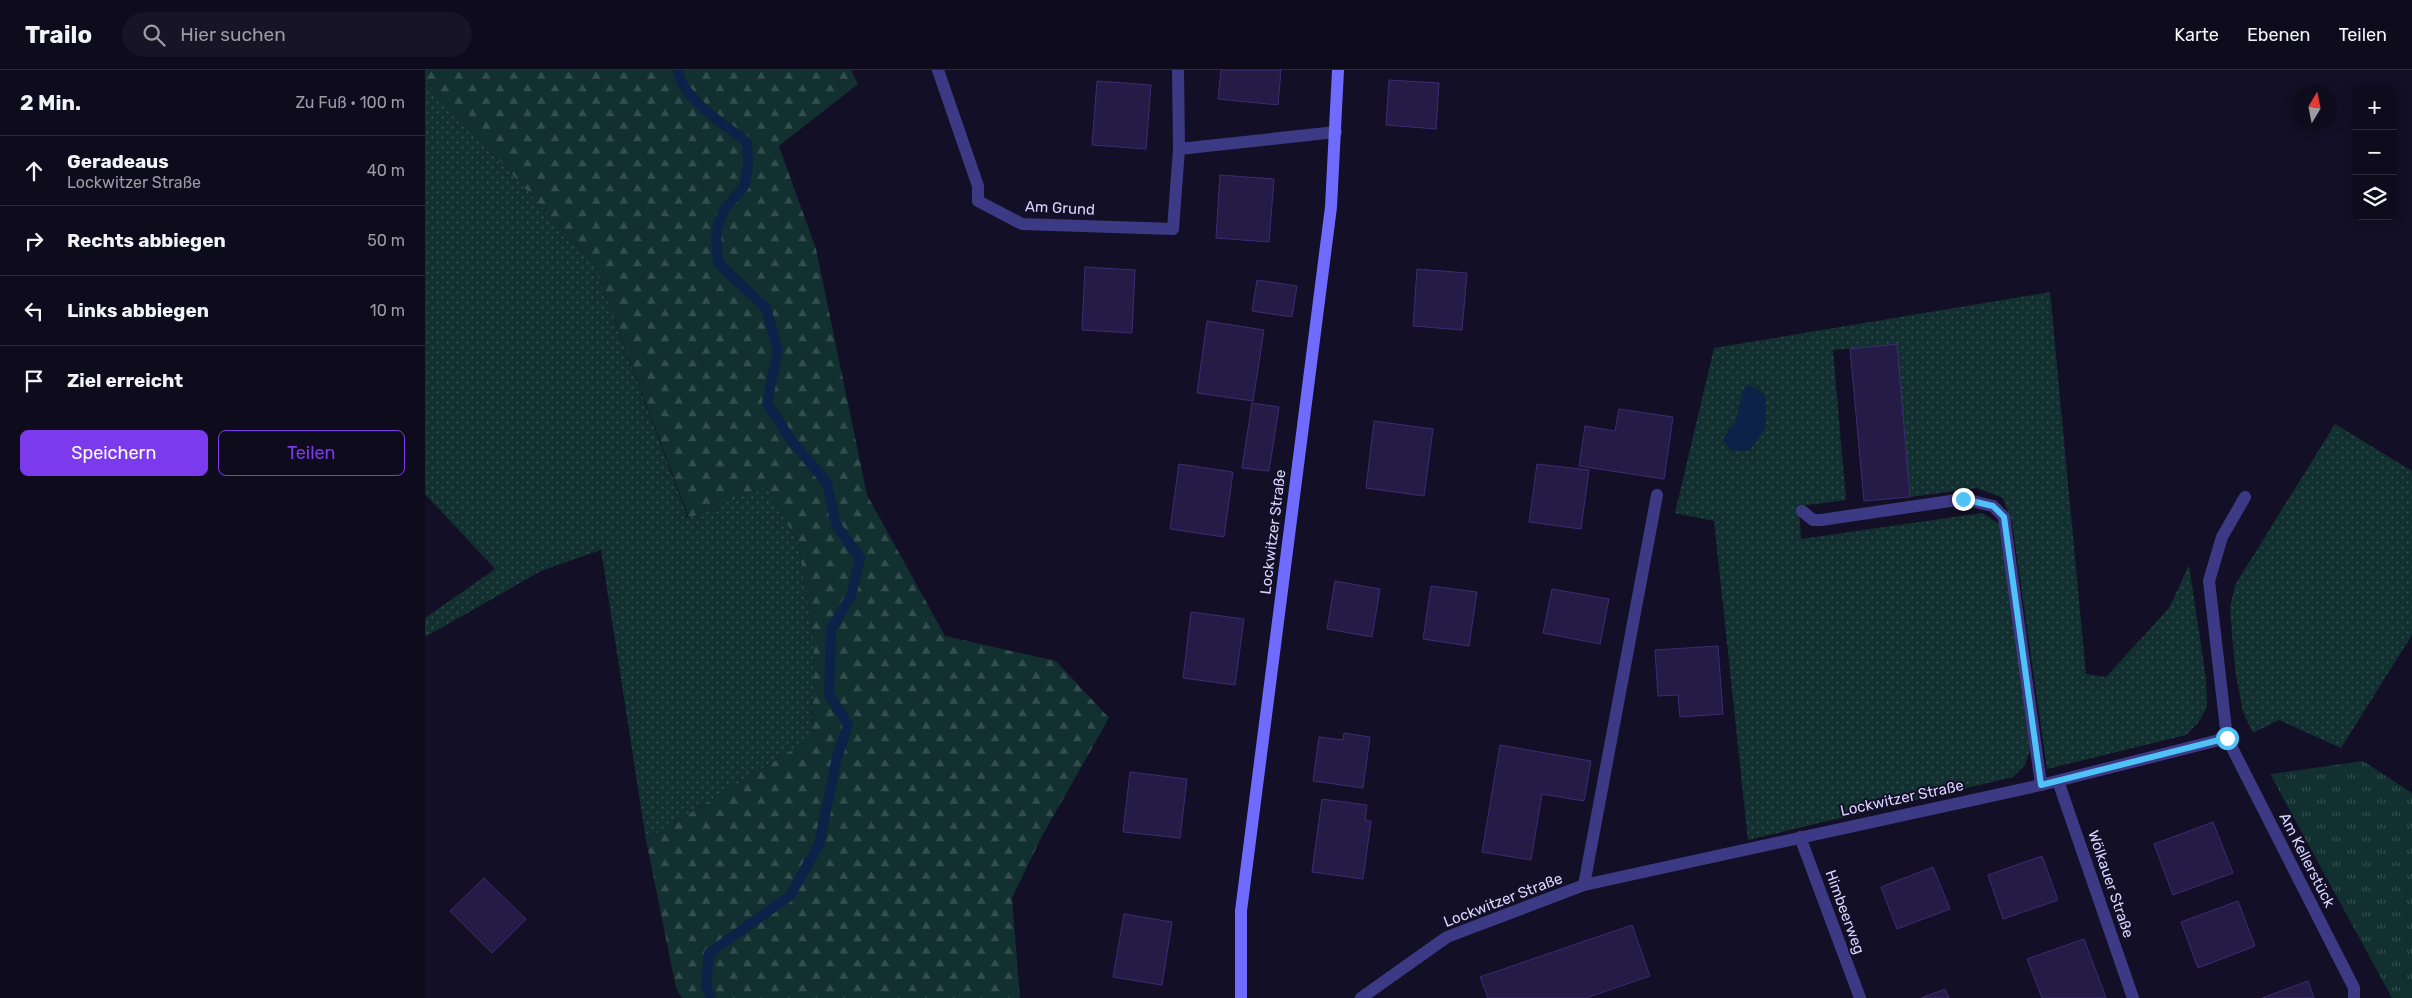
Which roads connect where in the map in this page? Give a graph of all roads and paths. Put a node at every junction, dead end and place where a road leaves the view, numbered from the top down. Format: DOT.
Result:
graph roads {
  1 [pos="938,70"];
  2 [pos="1178,70"];
  3 [pos="1338,70"];
  4 [pos="1336,132"];
  5 [pos="1179,149"];
  6 [pos="1657,495"];
  7 [pos="2245,497"];
  8 [pos="1802,512"];
  9 [pos="2227,738"];
  10 [pos="2058,780"];
  11 [pos="2041,785"];
  12 [pos="1800,837"];
  13 [pos="1584,885"];
  14 [pos="1241,998"];
  15 [pos="1361,998"];
  16 [pos="1860,998"];
  17 [pos="2133,998"];
  18 [pos="2354,998"];
  1 -- 5 [label="street, Am Grund"];
  2 -- 5 [label="street, Am Grund"];
  3 -- 4 [label="street, Lockwitzer Straße"];
  4 -- 5 [label="street"];
  4 -- 14 [label="street, Lockwitzer Straße"];
  6 -- 13 [label="street, Lockwitzer Straße"];
  7 -- 9 [label="street"];
  8 -- 11 [label="street"];
  9 -- 10 [label="street, Lockwitzer Straße"];
  9 -- 18 [label="street, Am Kellerstück"];
  10 -- 11 [label="street, Lockwitzer Straße"];
  10 -- 17 [label="street, Wölkauer Straße"];
  11 -- 12 [label="street, Lockwitzer Straße"];
  12 -- 13 [label="street, Lockwitzer Straße"];
  12 -- 16 [label="street, Himbeerweg"];
  13 -- 15 [label="street, Lockwitzer Straße"];
}
